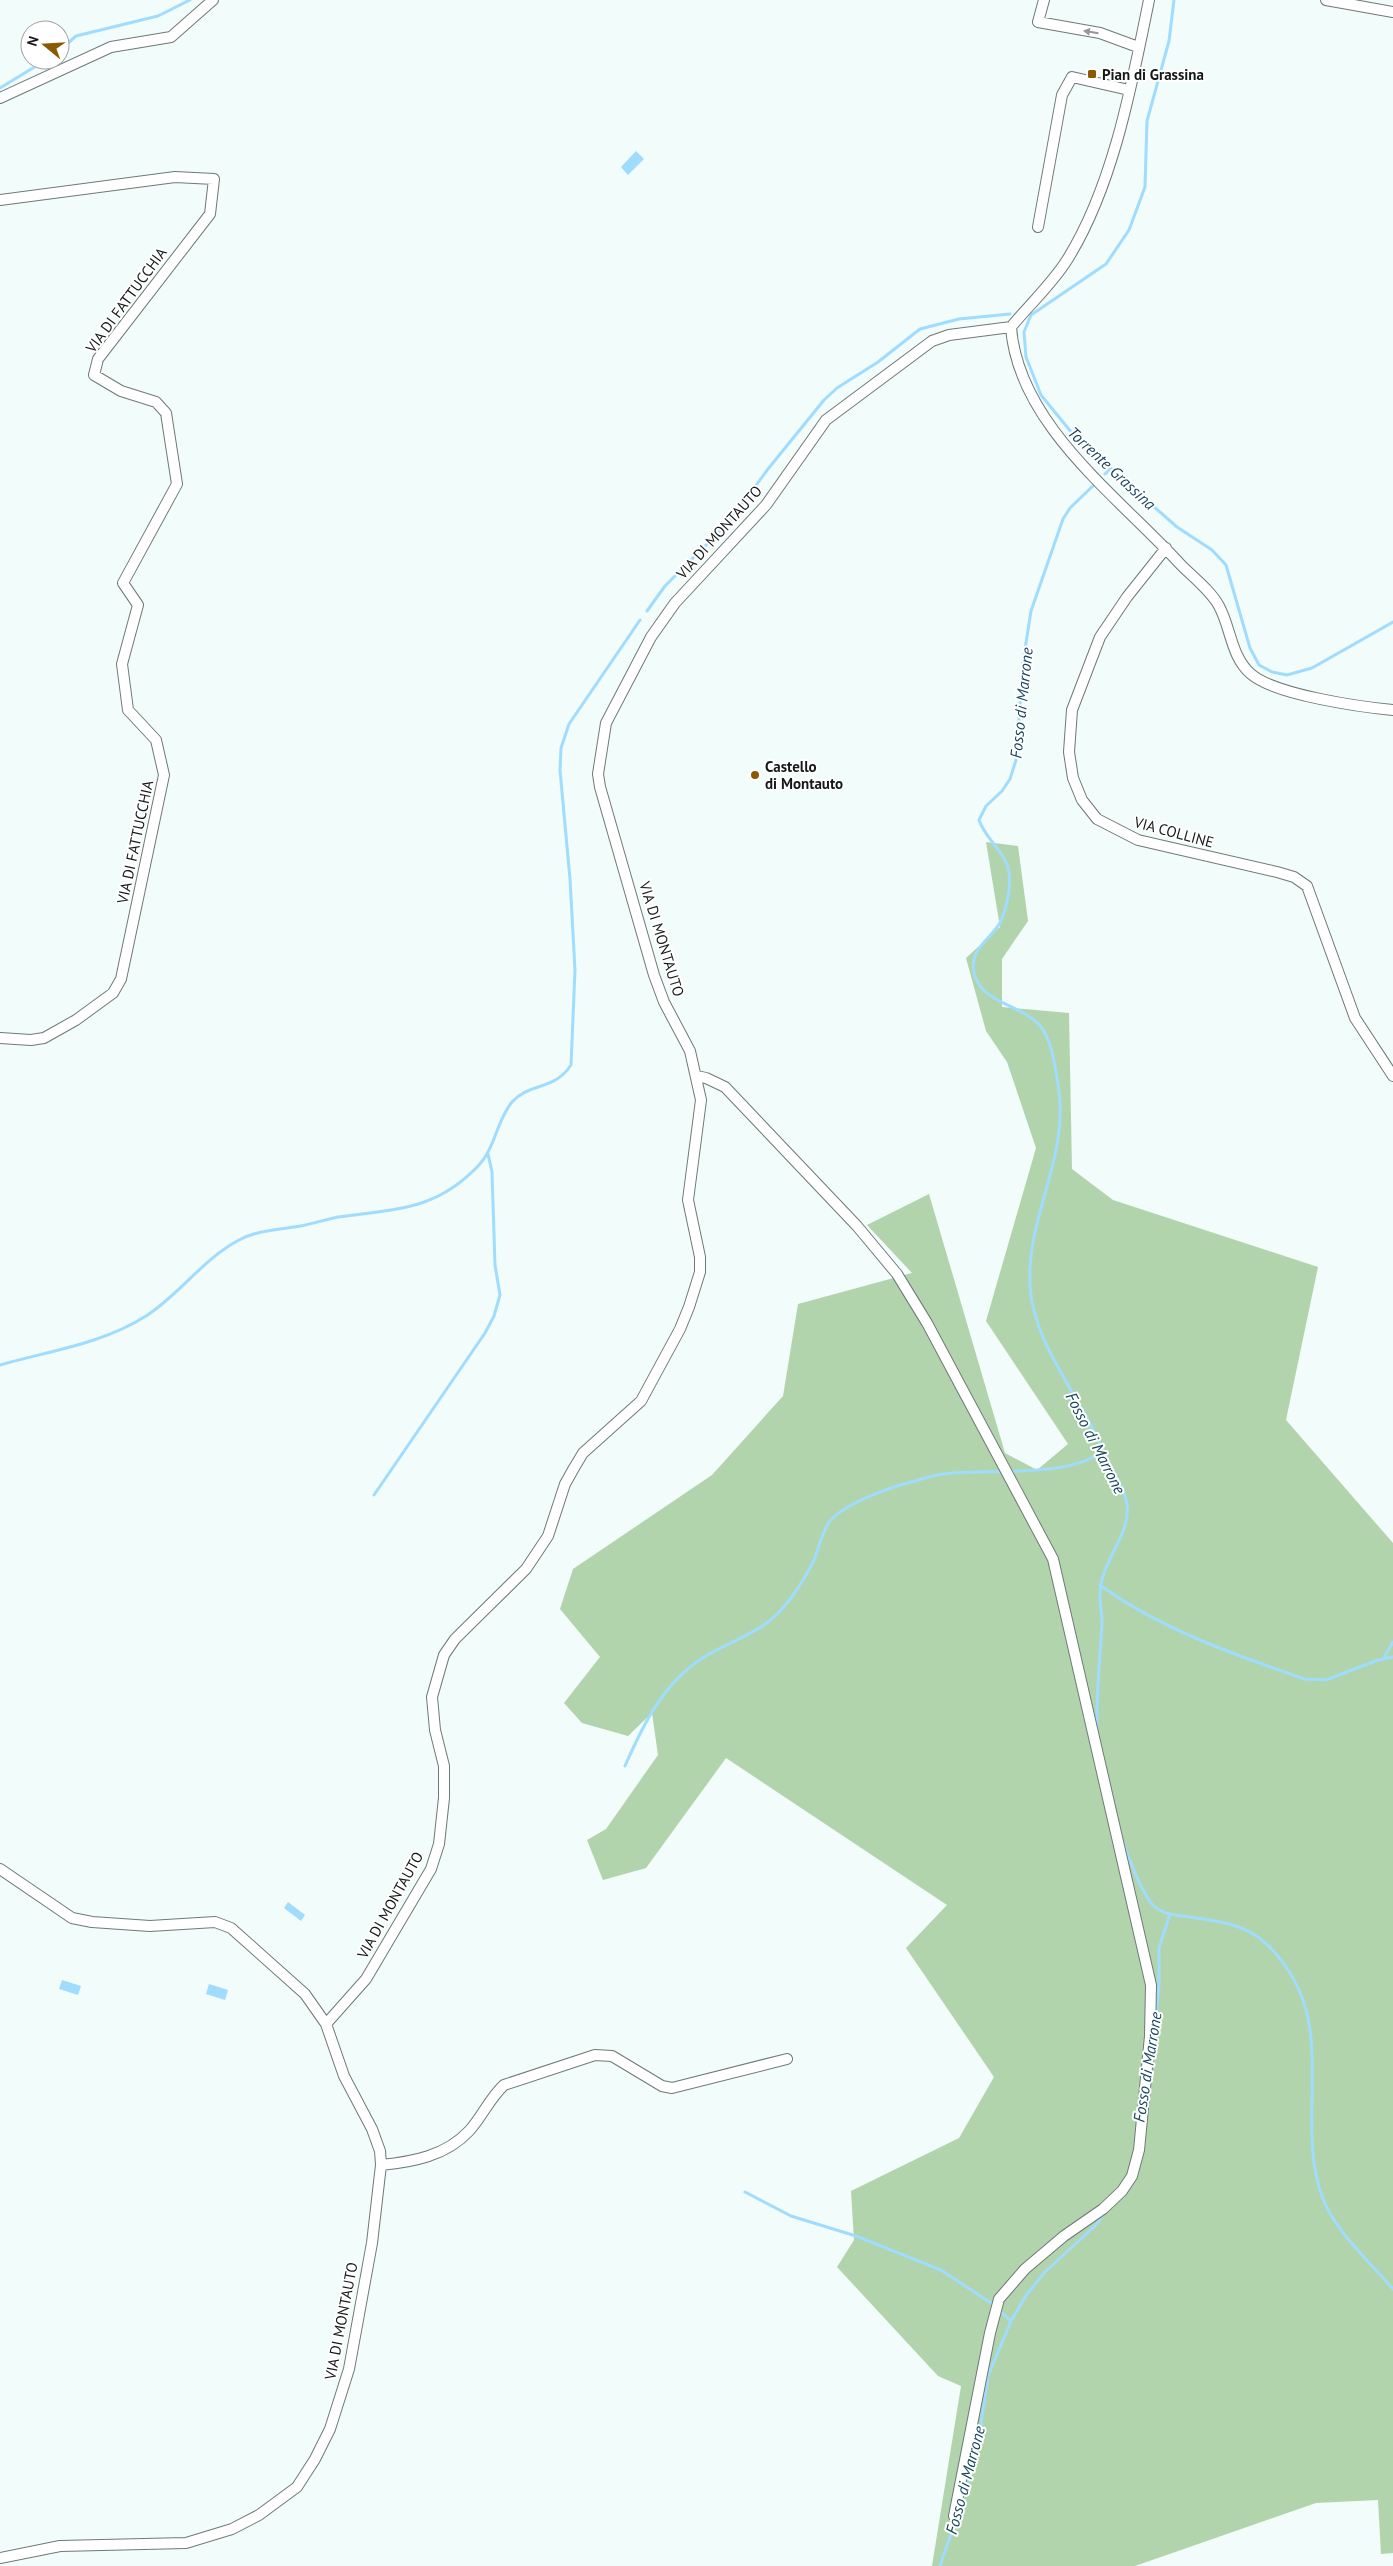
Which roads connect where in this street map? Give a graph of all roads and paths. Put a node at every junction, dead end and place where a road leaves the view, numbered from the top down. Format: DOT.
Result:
graph roads {
  1 [pos="214,0"];
  2 [pos="1044,0"];
  3 [pos="1149,0"];
  4 [pos="1326,0"];
  5 [pos="1393,12"];
  6 [pos="1138,47"];
  7 [pos="1129,90"];
  8 [pos="0,98"];
  9 [pos="0,200"];
  10 [pos="1038,227"];
  11 [pos="1011,327"];
  12 [pos="1166,548"];
  13 [pos="1393,710"];
  14 [pos="0,1038"];
  15 [pos="697,1076"];
  16 [pos="1393,1076"];
  17 [pos="0,1869"];
  18 [pos="326,2024"];
  19 [pos="787,2059"];
  20 [pos="380,2165"];
  21 [pos="954,2516"];
  22 [pos="0,2558"];
  1 -- 8 [label="street"];
  6 -- 2 [label="street, one-way"];
  3 -- 6 [label="street"];
  4 -- 5 [label="street"];
  6 -- 7 [label="street"];
  7 -- 10 [label="street"];
  7 -- 11 [label="street"];
  9 -- 14 [label="street, VIA DI FATTUCCHIA"];
  11 -- 12 [label="street"];
  11 -- 18 [label="street, VIA DI MONTAUTO"];
  12 -- 13 [label="street"];
  12 -- 16 [label="street, VIA COLLINE"];
  15 -- 21 [label="street"];
  17 -- 18 [label="street"];
  18 -- 20 [label="street, VIA DI MONTAUTO"];
  19 -- 20 [label="street"];
  20 -- 22 [label="street, VIA DI MONTAUTO"];
}
